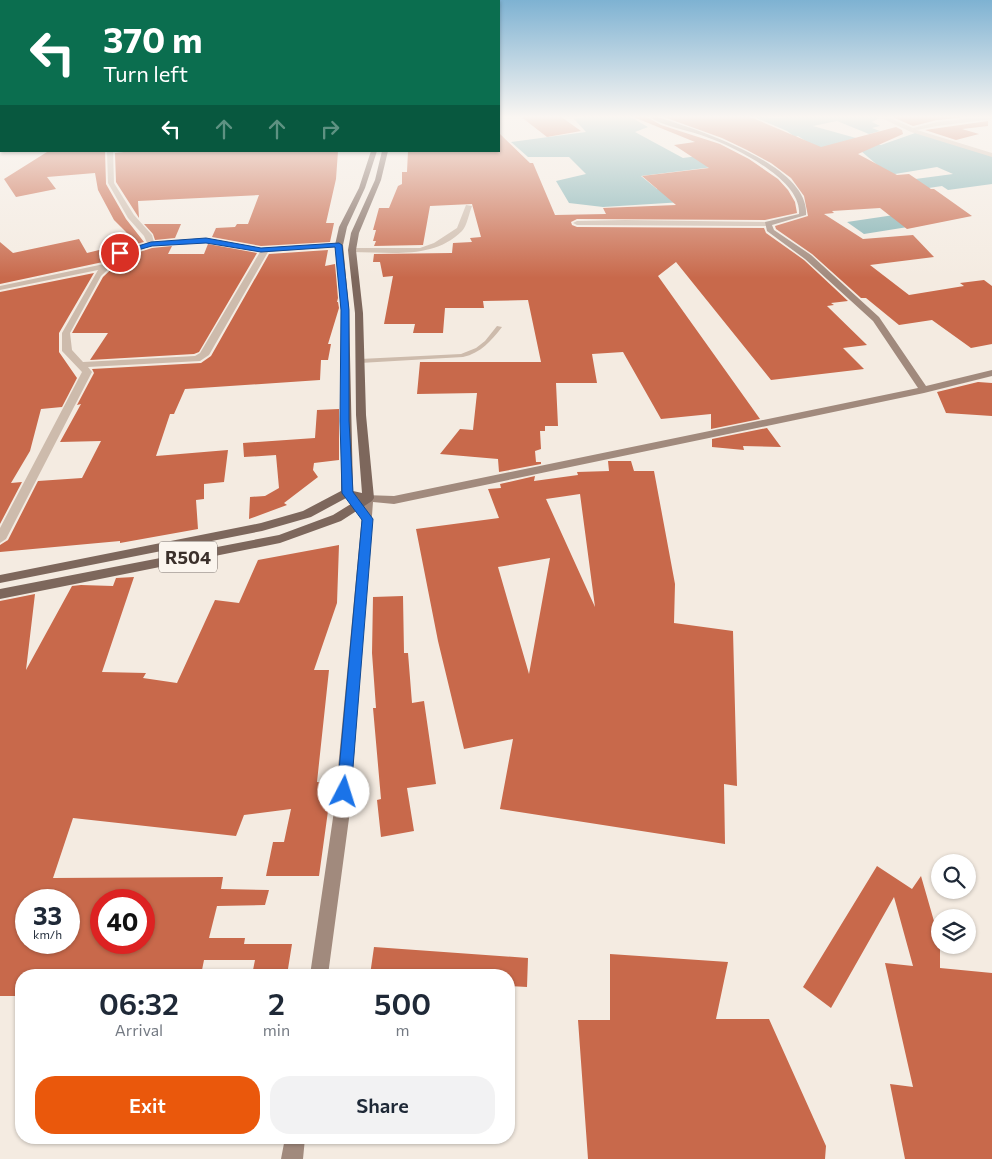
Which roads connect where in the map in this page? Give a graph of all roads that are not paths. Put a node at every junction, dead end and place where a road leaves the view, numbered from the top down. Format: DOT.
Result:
graph roads {
  1 [pos="111,170"];
  2 [pos="368,170"];
  3 [pos="380,170"];
  4 [pos="771,170"];
  5 [pos="365,180"];
  6 [pos="378,180"];
  7 [pos="468,206"];
  8 [pos="577,223"];
  9 [pos="768,224"];
  10 [pos="151,244"];
  11 [pos="339,245"];
  12 [pos="266,249"];
  13 [pos="352,250"];
  14 [pos="107,266"];
  15 [pos="0,288"];
  16 [pos="499,327"];
  17 [pos="360,361"];
  18 [pos="80,365"];
  19 [pos="992,373"];
  20 [pos="924,390"];
  21 [pos="348,493"];
  22 [pos="368,498"];
  23 [pos="358,506"];
  24 [pos="368,519"];
  25 [pos="0,539"];
  26 [pos="0,579"];
  27 [pos="0,594"];
  28 [pos="320,969"];
  29 [pos="294,1144"];
  30 [pos="292,1159"];
  1 -- 10 [label="street"];
  2 -- 5 [label="main road"];
  3 -- 6 [label="main road"];
  4 -- 9 [label="street"];
  5 -- 6 [label="main road"];
  5 -- 11 [label="main road"];
  6 -- 13 [label="main road"];
  7 -- 13 [label="street"];
  8 -- 9 [label="street"];
  9 -- 20 [label="street"];
  10 -- 12 [label="street"];
  10 -- 14 [label="street"];
  11 -- 12 [label="street"];
  11 -- 21 [label="main road"];
  12 -- 18 [label="street"];
  13 -- 17 [label="main road"];
  14 -- 15 [label="street"];
  14 -- 18 [label="street"];
  16 -- 17 [label="lane"];
  17 -- 22 [label="main road"];
  18 -- 25 [label="street"];
  19 -- 20 [label="street"];
  20 -- 22 [label="street"];
  21 -- 22 [label="main road"];
  21 -- 23 [label="street"];
  21 -- 26 [label="main road, R504"];
  22 -- 23 [label="main road, R504"];
  22 -- 24 [label="street"];
  23 -- 24 [label="street"];
  23 -- 27 [label="main road, R504"];
  24 -- 28 [label="street"];
  29 -- 30 [label="street"];
}
